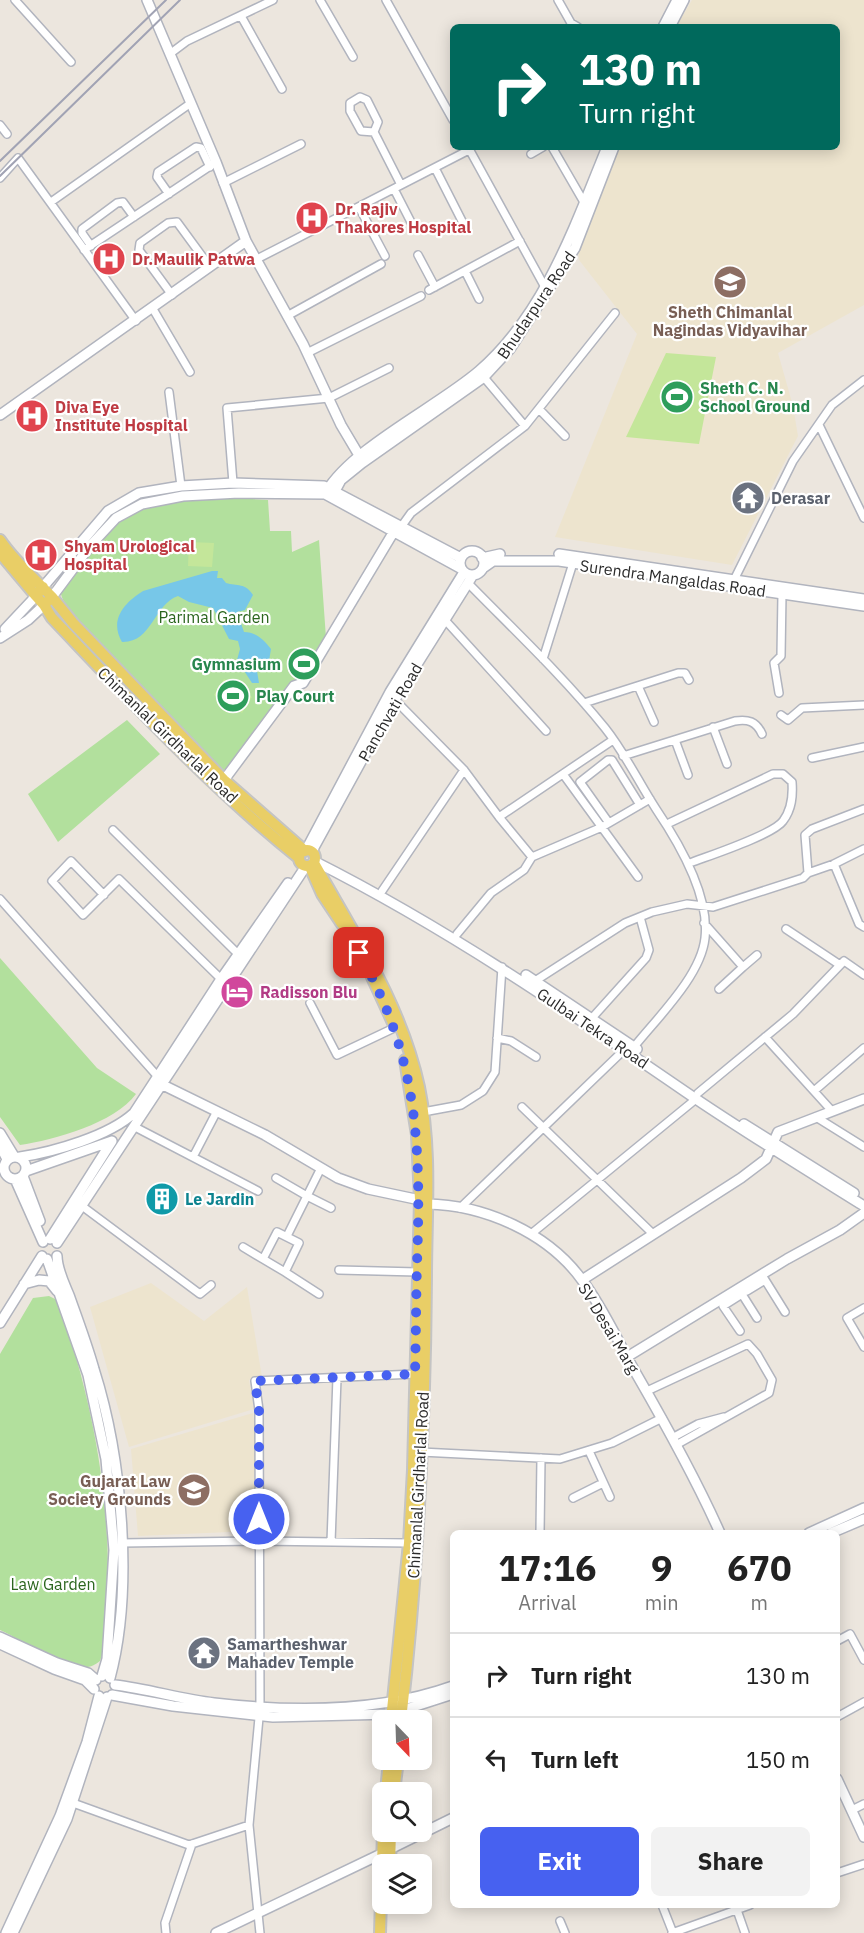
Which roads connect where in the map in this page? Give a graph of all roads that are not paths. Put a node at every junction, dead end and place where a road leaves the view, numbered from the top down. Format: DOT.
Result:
graph roads {
  1 [pos="15,0"];
  2 [pos="147,0"];
  3 [pos="273,0"];
  4 [pos="320,0"];
  5 [pos="386,0"];
  6 [pos="558,0"];
  7 [pos="677,0"];
  8 [pos="684,0"];
  9 [pos="241,16"];
  10 [pos="574,24"];
  11 [pos="665,24"];
  12 [pos="672,24"];
  13 [pos="171,53"];
  14 [pos="353,57"];
  15 [pos="71,62"];
  16 [pos="282,89"];
  17 [pos="191,103"];
  18 [pos="450,115"];
  19 [pos="0,125"];
  20 [pos="374,132"];
  21 [pos="7,134"];
  22 [pos="301,144"];
  23 [pos="466,150"];
  24 [pos="470,150"];
  25 [pos="538,150"];
  26 [pos="554,150"];
  27 [pos="606,150"];
  28 [pos="613,150"];
  29 [pos="531,154"];
  30 [pos="213,165"];
  31 [pos="435,168"];
  32 [pos="0,177"];
  33 [pos="223,183"];
  34 [pos="401,185"];
  35 [pos="394,189"];
  36 [pos="169,194"];
  37 [pos="51,202"];
  38 [pos="586,205"];
  39 [pos="359,207"];
  40 [pos="134,217"];
  41 [pos="464,225"];
  42 [pos="414,228"];
  43 [pos="520,241"];
  44 [pos="246,242"];
  45 [pos="91,246"];
  46 [pos="84,250"];
  47 [pos="418,255"];
  48 [pos="385,256"];
  49 [pos="255,260"];
  50 [pos="381,264"];
  51 [pos="210,267"];
  52 [pos="465,271"];
  53 [pos="546,290"];
  54 [pos="172,295"];
  55 [pos="421,296"];
  56 [pos="479,299"];
  57 [pos="153,309"];
  58 [pos="615,312"];
  59 [pos="287,316"];
  60 [pos="136,321"];
  61 [pos="307,353"];
  62 [pos="389,368"];
  63 [pos="190,372"];
  64 [pos="481,374"];
  65 [pos="864,380"];
  66 [pos="170,392"];
  67 [pos="329,398"];
  68 [pos="539,409"];
  69 [pos="0,415"];
  70 [pos="819,425"];
  71 [pos="525,426"];
  72 [pos="565,436"];
  73 [pos="361,459"];
  74 [pos="233,483"];
  75 [pos="181,486"];
  76 [pos="330,493"];
  77 [pos="864,518"];
  78 [pos="397,530"];
  79 [pos="0,540"];
  80 [pos="0,553"];
  81 [pos="482,563"];
  82 [pos="573,563"];
  83 [pos="465,571"];
  84 [pos="734,580"];
  85 [pos="39,592"];
  86 [pos="782,594"];
  87 [pos="52,597"];
  88 [pos="864,599"];
  89 [pos="44,605"];
  90 [pos="864,606"];
  91 [pos="445,620"];
  92 [pos="0,633"];
  93 [pos="0,638"];
  94 [pos="543,659"];
  95 [pos="689,680"];
  96 [pos="638,686"];
  97 [pos="779,693"];
  98 [pos="395,700"];
  99 [pos="584,703"];
  100 [pos="864,705"];
  101 [pos="781,715"];
  102 [pos="654,722"];
  103 [pos="713,727"];
  104 [pos="546,730"];
  105 [pos="762,734"];
  106 [pos="613,740"];
  107 [pos="675,740"];
  108 [pos="864,747"];
  109 [pos="623,756"];
  110 [pos="812,758"];
  111 [pos="727,764"];
  112 [pos="464,770"];
  113 [pos="563,774"];
  114 [pos="688,775"];
  115 [pos="224,780"];
  116 [pos="650,799"];
  117 [pos="640,805"];
  118 [pos="864,809"];
  119 [pos="499,817"];
  120 [pos="667,824"];
  121 [pos="606,825"];
  122 [pos="113,830"];
  123 [pos="864,849"];
  124 [pos="532,857"];
  125 [pos="308,858"];
  126 [pos="690,863"];
  127 [pos="834,864"];
  128 [pos="808,873"];
  129 [pos="638,877"];
  130 [pos="382,891"];
  131 [pos="104,895"];
  132 [pos="0,899"];
  133 [pos="702,906"];
  134 [pos="640,917"];
  135 [pos="704,923"];
  136 [pos="864,927"];
  137 [pos="786,929"];
  138 [pos="457,934"];
  139 [pos="238,954"];
  140 [pos="757,955"];
  141 [pos="840,965"];
  142 [pos="502,967"];
  143 [pos="743,967"];
  144 [pos="864,975"];
  145 [pos="221,979"];
  146 [pos="535,981"];
  147 [pos="719,989"];
  148 [pos="310,1003"];
  149 [pos="592,1018"];
  150 [pos="394,1028"];
  151 [pos="765,1037"];
  152 [pos="497,1038"];
  153 [pos="630,1048"];
  154 [pos="864,1048"];
  155 [pos="536,1057"];
  156 [pos="161,1081"];
  157 [pos="814,1091"];
  158 [pos="697,1096"];
  159 [pos="862,1102"];
  160 [pos="522,1107"];
  161 [pos="217,1111"];
  162 [pos="832,1111"];
  163 [pos="423,1112"];
  164 [pos="816,1118"];
  165 [pos="135,1127"];
  166 [pos="544,1128"];
  167 [pos="0,1133"];
  168 [pos="127,1135"];
  169 [pos="112,1141"];
  170 [pos="771,1144"];
  171 [pos="0,1146"];
  172 [pos="864,1147"];
  173 [pos="193,1157"];
  174 [pos="321,1168"];
  175 [pos="11,1169"];
  176 [pos="276,1178"];
  177 [pos="599,1178"];
  178 [pos="258,1191"];
  179 [pos="307,1196"];
  180 [pos="864,1199"];
  181 [pos="424,1202"];
  182 [pos="82,1206"];
  183 [pos="864,1206"];
  184 [pos="331,1208"];
  185 [pos="460,1208"];
  186 [pos="864,1213"];
  187 [pos="652,1233"];
  188 [pos="531,1234"];
  189 [pos="287,1236"];
  190 [pos="49,1241"];
  191 [pos="243,1247"];
  192 [pos="49,1257"];
  193 [pos="263,1259"];
  194 [pos="339,1270"];
  195 [pos="285,1272"];
  196 [pos="417,1272"];
  197 [pos="763,1277"];
  198 [pos="582,1280"];
  199 [pos="24,1284"];
  200 [pos="211,1286"];
  201 [pos="743,1291"];
  202 [pos="319,1294"];
  203 [pos="62,1298"];
  204 [pos="722,1303"];
  205 [pos="864,1308"];
  206 [pos="785,1312"];
  207 [pos="757,1318"];
  208 [pos="0,1323"];
  209 [pos="740,1331"];
  210 [pos="864,1347"];
  211 [pos="627,1357"];
  212 [pos="415,1374"];
  213 [pos="337,1378"];
  214 [pos="646,1391"];
  215 [pos="662,1418"];
  216 [pos="674,1441"];
  217 [pos="421,1452"];
  218 [pos="589,1452"];
  219 [pos="541,1458"];
  220 [pos="603,1483"];
  221 [pos="610,1497"];
  222 [pos="573,1498"];
  223 [pos="864,1509"];
  224 [pos="864,1520"];
  225 [pos="540,1530"];
  226 [pos="718,1530"];
  227 [pos="816,1530"];
  228 [pos="839,1530"];
  229 [pos="259,1541"];
  230 [pos="332,1542"];
  231 [pos="122,1543"];
  232 [pos="408,1543"];
  233 [pos="0,1637"];
  234 [pos="840,1639"];
  235 [pos="0,1644"];
  236 [pos="864,1660"];
  237 [pos="104,1687"];
  238 [pos="450,1687"];
  239 [pos="450,1695"];
  240 [pos="864,1702"];
  241 [pos="400,1703"];
  242 [pos="396,1710"];
  243 [pos="400,1710"];
  244 [pos="259,1711"];
  245 [pos="840,1715"];
  246 [pos="372,1716"];
  247 [pos="840,1785"];
  248 [pos="73,1803"];
  249 [pos="864,1804"];
  250 [pos="852,1810"];
  251 [pos="450,1819"];
  252 [pos="249,1825"];
  253 [pos="864,1837"];
  254 [pos="385,1842"];
  255 [pos="388,1842"];
  256 [pos="192,1844"];
  257 [pos="386,1851"];
  258 [pos="387,1854"];
  259 [pos="864,1864"];
  260 [pos="840,1873"];
  261 [pos="663,1908"];
  262 [pos="742,1908"];
  263 [pos="737,1910"];
  264 [pos="260,1912"];
  265 [pos="388,1914"];
  266 [pos="560,1921"];
  267 [pos="6,1930"];
  268 [pos="166,1933"];
  269 [pos="216,1933"];
  270 [pos="260,1933"];
  271 [pos="380,1933"];
  272 [pos="388,1933"];
  273 [pos="565,1933"];
  274 [pos="673,1933"];
  275 [pos="745,1933"];
  1 -- 15 [label="street"];
  2 -- 13 [label="main road"];
  3 -- 9 [label="street"];
  4 -- 14 [label="street"];
  5 -- 18 [label="street"];
  6 -- 10 [label="street"];
  7 -- 11 [label="main road"];
  8 -- 12 [label="main road"];
  9 -- 13 [label="street"];
  9 -- 16 [label="street"];
  13 -- 17 [label="main road"];
  17 -- 30 [label="main road"];
  17 -- 37 [label="street"];
  19 -- 21 [label="street"];
  20 -- 20 [label="street"];
  20 -- 34 [label="street"];
  22 -- 33 [label="street"];
  23 -- 31 [label="street"];
  24 -- 43 [label="street"];
  25 -- 29 [label="street"];
  26 -- 38 [label="street"];
  27 -- 38 [label="main road, Bhudarpura Road"];
  28 -- 38 [label="main road, Bhudarpura Road"];
  30 -- 33 [label="main road"];
  30 -- 36 [label="street"];
  30 -- 36 [label="street"];
  31 -- 34 [label="street"];
  31 -- 41 [label="street"];
  32 -- 37 [label="street"];
  33 -- 44 [label="main road"];
  34 -- 35 [label="street"];
  35 -- 39 [label="street"];
  35 -- 42 [label="street"];
  36 -- 40 [label="street"];
  37 -- 46 [label="street"];
  38 -- 53 [label="main road, Bhudarpura Road"];
  39 -- 48 [label="street"];
  39 -- 49 [label="street"];
  40 -- 45 [label="street"];
  40 -- 45 [label="street"];
  43 -- 52 [label="street"];
  43 -- 53 [label="street"];
  44 -- 49 [label="main road"];
  44 -- 51 [label="main road"];
  45 -- 46 [label="street"];
  46 -- 60 [label="street"];
  47 -- 52 [label="street"];
  49 -- 59 [label="main road"];
  50 -- 59 [label="street"];
  51 -- 54 [label="main road"];
  51 -- 54 [label="street"];
  52 -- 56 [label="street"];
  53 -- 64 [label="main road, Bhudarpura Road"];
  54 -- 57 [label="main road"];
  55 -- 61 [label="street"];
  57 -- 60 [label="main road"];
  57 -- 63 [label="street"];
  58 -- 68 [label="street"];
  59 -- 61 [label="main road"];
  60 -- 69 [label="main road"];
  61 -- 67 [label="main road"];
  62 -- 67 [label="street"];
  64 -- 71 [label="street"];
  64 -- 73 [label="main road, Bhudarpura Road"];
  65 -- 70 [label="street"];
  66 -- 75 [label="street"];
  67 -- 73 [label="main road"];
  67 -- 74 [label="street"];
  68 -- 71 [label="street"];
  68 -- 72 [label="street"];
  70 -- 77 [label="street"];
  70 -- 84 [label="street"];
  71 -- 78 [label="street"];
  73 -- 76 [label="main road, Bhudarpura Road"];
  74 -- 75 [label="main road"];
  74 -- 76 [label="main road"];
  75 -- 85 [label="main road"];
  76 -- 78 [label="main road"];
  76 -- 87 [label="main road"];
  78 -- 83 [label="main road"];
  78 -- 115 [label="main road"];
  79 -- 85 [label="main road"];
  80 -- 85 [label="main road"];
  81 -- 82 [label="main road, Surendra Mangaldas Road"];
  81 -- 83 [label="main road"];
  81 -- 83 [label="main road"];
  81 -- 84 [label="main road, Surendra Mangaldas Road"];
  82 -- 86 [label="main road, Surendra Mangaldas Road"];
  82 -- 94 [label="street"];
  83 -- 91 [label="main road, Panchvati Road"];
  83 -- 94 [label="street"];
  83 -- 125 [label="main road, Panchvati Road"];
  84 -- 88 [label="main road, Surendra Mangaldas Road"];
  85 -- 87 [label="main road, Chimanlal Girdharlal Road"];
  85 -- 89 [label="main road, Chimanlal Girdharlal Road"];
  85 -- 92 [label="main road"];
  86 -- 90 [label="main road, Surendra Mangaldas Road"];
  86 -- 97 [label="street"];
  87 -- 89 [label="main road"];
  87 -- 115 [label="main road, Chimanlal Girdharlal Road"];
  89 -- 93 [label="main road"];
  89 -- 125 [label="main road, Chimanlal Girdharlal Road"];
  91 -- 98 [label="main road, Panchvati Road"];
  91 -- 104 [label="street"];
  94 -- 99 [label="street"];
  95 -- 96 [label="street"];
  96 -- 99 [label="street"];
  96 -- 102 [label="street"];
  98 -- 112 [label="street"];
  98 -- 125 [label="main road, Panchvati Road"];
  99 -- 106 [label="street"];
  100 -- 101 [label="street"];
  103 -- 105 [label="street"];
  103 -- 107 [label="street"];
  103 -- 111 [label="street"];
  106 -- 109 [label="street"];
  106 -- 113 [label="street"];
  107 -- 109 [label="street"];
  107 -- 114 [label="street"];
  108 -- 110 [label="street"];
  109 -- 116 [label="street"];
  112 -- 119 [label="street"];
  112 -- 130 [label="street"];
  113 -- 119 [label="street"];
  113 -- 121 [label="street"];
  115 -- 125 [label="main road, Chimanlal Girdharlal Road"];
  116 -- 117 [label="street"];
  116 -- 120 [label="street"];
  117 -- 121 [label="street"];
  117 -- 121 [label="street"];
  118 -- 128 [label="street"];
  119 -- 124 [label="street"];
  120 -- 126 [label="street"];
  120 -- 126 [label="street"];
  121 -- 124 [label="street"];
  121 -- 129 [label="street"];
  122 -- 139 [label="street"];
  123 -- 127 [label="street"];
  124 -- 138 [label="street"];
  125 -- 130 [label="main road, Gulbai Tekra Road"];
  125 -- 139 [label="main road"];
  125 -- 142 [label="main road, Gulbai Tekra Road"];
  125 -- 150 [label="main road, Chimanlal Girdharlal Road"];
  125 -- 156 [label="main road"];
  125 -- 163 [label="main road, Chimanlal Girdharlal Road"];
  126 -- 133 [label="street"];
  127 -- 128 [label="street"];
  127 -- 136 [label="street"];
  128 -- 133 [label="street"];
  130 -- 138 [label="main road, Gulbai Tekra Road"];
  131 -- 131 [label="street"];
  131 -- 145 [label="street"];
  132 -- 156 [label="street"];
  133 -- 134 [label="street"];
  133 -- 135 [label="street"];
  134 -- 146 [label="street"];
  134 -- 149 [label="street"];
  135 -- 143 [label="street"];
  135 -- 153 [label="street"];
  137 -- 141 [label="street"];
  138 -- 146 [label="main road, Gulbai Tekra Road"];
  139 -- 145 [label="main road"];
  140 -- 143 [label="street"];
  141 -- 144 [label="street"];
  141 -- 151 [label="street"];
  142 -- 152 [label="street"];
  142 -- 153 [label="main road, Gulbai Tekra Road"];
  143 -- 147 [label="street"];
  145 -- 156 [label="main road"];
  146 -- 149 [label="main road, Gulbai Tekra Road"];
  148 -- 150 [label="street"];
  149 -- 153 [label="main road, Gulbai Tekra Road"];
  150 -- 181 [label="main road, Chimanlal Girdharlal Road"];
  151 -- 157 [label="street"];
  151 -- 158 [label="street"];
  152 -- 155 [label="street"];
  152 -- 163 [label="street"];
  153 -- 158 [label="main road, Gulbai Tekra Road"];
  153 -- 166 [label="street"];
  154 -- 157 [label="street"];
  156 -- 161 [label="main road, SV Desai Marg"];
  156 -- 165 [label="main road"];
  156 -- 175 [label="main road"];
  157 -- 162 [label="street"];
  158 -- 170 [label="main road, Gulbai Tekra Road"];
  158 -- 177 [label="street"];
  159 -- 162 [label="main road"];
  160 -- 166 [label="street"];
  161 -- 173 [label="street"];
  161 -- 174 [label="main road, SV Desai Marg"];
  162 -- 164 [label="main road"];
  163 -- 181 [label="main road, Chimanlal Girdharlal Road"];
  164 -- 170 [label="main road"];
  164 -- 172 [label="street"];
  165 -- 168 [label="main road"];
  165 -- 173 [label="street"];
  166 -- 177 [label="street"];
  166 -- 185 [label="street"];
  167 -- 175 [label="main road"];
  168 -- 169 [label="main road"];
  168 -- 182 [label="main road"];
  169 -- 175 [label="main road"];
  169 -- 190 [label="main road"];
  170 -- 180 [label="main road, Gulbai Tekra Road"];
  170 -- 183 [label="main road, Gulbai Tekra Road"];
  170 -- 187 [label="main road"];
  171 -- 175 [label="main road"];
  173 -- 178 [label="street"];
  174 -- 179 [label="street"];
  174 -- 181 [label="main road, SV Desai Marg"];
  175 -- 190 [label="main road"];
  176 -- 179 [label="street"];
  177 -- 187 [label="street"];
  177 -- 188 [label="street"];
  179 -- 184 [label="street"];
  179 -- 189 [label="street"];
  181 -- 185 [label="main road, SV Desai Marg"];
  181 -- 196 [label="main road, Chimanlal Girdharlal Road"];
  181 -- 217 [label="main road, Chimanlal Girdharlal Road"];
  182 -- 190 [label="main road"];
  182 -- 200 [label="street"];
  185 -- 188 [label="main road, SV Desai Marg"];
  186 -- 197 [label="main road"];
  187 -- 198 [label="main road"];
  188 -- 198 [label="main road, SV Desai Marg"];
  189 -- 193 [label="street"];
  189 -- 195 [label="street"];
  190 -- 192 [label="main road"];
  190 -- 192 [label="main road"];
  191 -- 193 [label="street"];
  192 -- 199 [label="main road"];
  192 -- 203 [label="main road"];
  192 -- 231 [label="main road"];
  193 -- 195 [label="street"];
  194 -- 196 [label="street"];
  195 -- 202 [label="street"];
  196 -- 212 [label="main road, Chimanlal Girdharlal Road"];
  197 -- 201 [label="main road"];
  197 -- 206 [label="street"];
  198 -- 211 [label="main road, SV Desai Marg"];
  199 -- 203 [label="main road"];
  199 -- 208 [label="main road"];
  201 -- 204 [label="main road"];
  201 -- 207 [label="street"];
  203 -- 237 [label="main road"];
  204 -- 209 [label="street"];
  204 -- 211 [label="main road"];
  205 -- 210 [label="street"];
  211 -- 214 [label="main road, SV Desai Marg"];
  212 -- 213 [label="street"];
  212 -- 232 [label="main road, Chimanlal Girdharlal Road"];
  213 -- 229 [label="street"];
  213 -- 230 [label="street"];
  214 -- 215 [label="main road, SV Desai Marg"];
  214 -- 216 [label="street"];
  215 -- 216 [label="main road, SV Desai Marg"];
  215 -- 218 [label="street"];
  216 -- 226 [label="main road, SV Desai Marg"];
  217 -- 219 [label="street"];
  217 -- 241 [label="main road, Chimanlal Girdharlal Road"];
  218 -- 219 [label="street"];
  218 -- 220 [label="street"];
  219 -- 225 [label="street"];
  220 -- 221 [label="street"];
  220 -- 222 [label="street"];
  223 -- 227 [label="main road"];
  224 -- 228 [label="main road"];
  229 -- 230 [label="street"];
  229 -- 231 [label="street"];
  229 -- 244 [label="street"];
  230 -- 232 [label="street"];
  231 -- 237 [label="main road"];
  232 -- 241 [label="main road, Chimanlal Girdharlal Road"];
  233 -- 237 [label="main road"];
  234 -- 236 [label="street"];
  235 -- 237 [label="main road"];
  237 -- 244 [label="main road"];
  237 -- 248 [label="main road"];
  237 -- 267 [label="main road"];
  238 -- 241 [label="main road"];
  239 -- 241 [label="main road"];
  240 -- 245 [label="street"];
  241 -- 242 [label="main road"];
  241 -- 243 [label="main road, Chimanlal Girdharlal Road"];
  241 -- 244 [label="main road"];
  244 -- 246 [label="main road"];
  244 -- 252 [label="street"];
  247 -- 250 [label="main road"];
  248 -- 256 [label="street"];
  248 -- 267 [label="main road"];
  249 -- 250 [label="street"];
  250 -- 253 [label="main road"];
  251 -- 257 [label="main road"];
  252 -- 256 [label="street"];
  252 -- 264 [label="street"];
  254 -- 257 [label="main road"];
  255 -- 257 [label="main road"];
  256 -- 268 [label="street"];
  257 -- 258 [label="main road"];
  257 -- 264 [label="main road"];
  257 -- 271 [label="main road"];
  259 -- 260 [label="street"];
  261 -- 274 [label="street"];
  262 -- 263 [label="street"];
  263 -- 274 [label="street"];
  263 -- 275 [label="street"];
  264 -- 269 [label="main road"];
  264 -- 270 [label="street"];
  265 -- 272 [label="main road"];
  266 -- 273 [label="street"];
}
